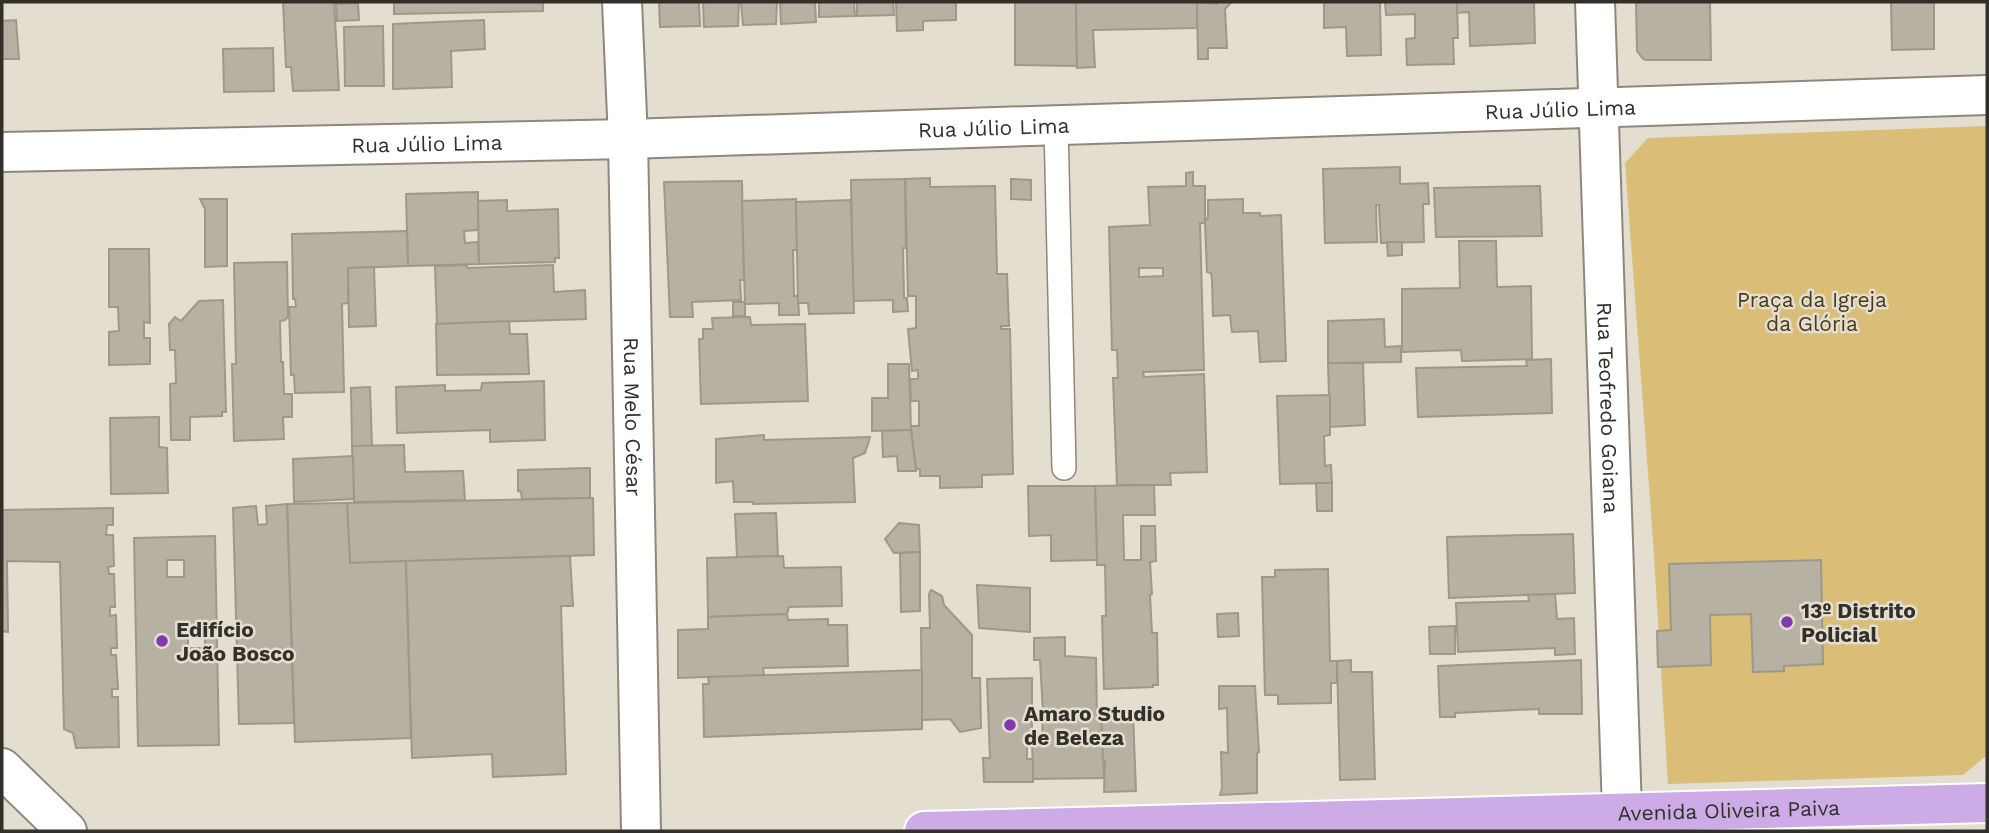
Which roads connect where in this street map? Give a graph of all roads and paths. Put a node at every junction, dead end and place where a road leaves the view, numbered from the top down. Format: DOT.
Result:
graph roads {
  1 [pos="622,2"];
  2 [pos="1595,2"];
  3 [pos="1987,96"];
  4 [pos="1599,106"];
  5 [pos="1056,125"];
  6 [pos="628,139"];
  7 [pos="2,152"];
  8 [pos="1064,468"];
  9 [pos="2,768"];
  10 [pos="1987,803"];
  11 [pos="1622,812"];
  12 [pos="66,831"];
  13 [pos="641,831"];
  14 [pos="924,831"];
  1 -- 6 [label="street, Rua Melo César"];
  2 -- 4 [label="street, Rua Teofredo Goiana"];
  3 -- 4 [label="street, Rua Júlio Lima"];
  4 -- 5 [label="street, Rua Júlio Lima"];
  4 -- 11 [label="street, Rua Teofredo Goiana"];
  5 -- 6 [label="street, Rua Júlio Lima"];
  5 -- 8 [label="lane"];
  6 -- 7 [label="street, Rua Júlio Lima"];
  6 -- 13 [label="street, Rua Melo César"];
  9 -- 12 [label="street"];
  10 -- 11 [label="main road, Avenida Oliveira Paiva"];
  11 -- 14 [label="main road, Avenida Oliveira Paiva"];
}
